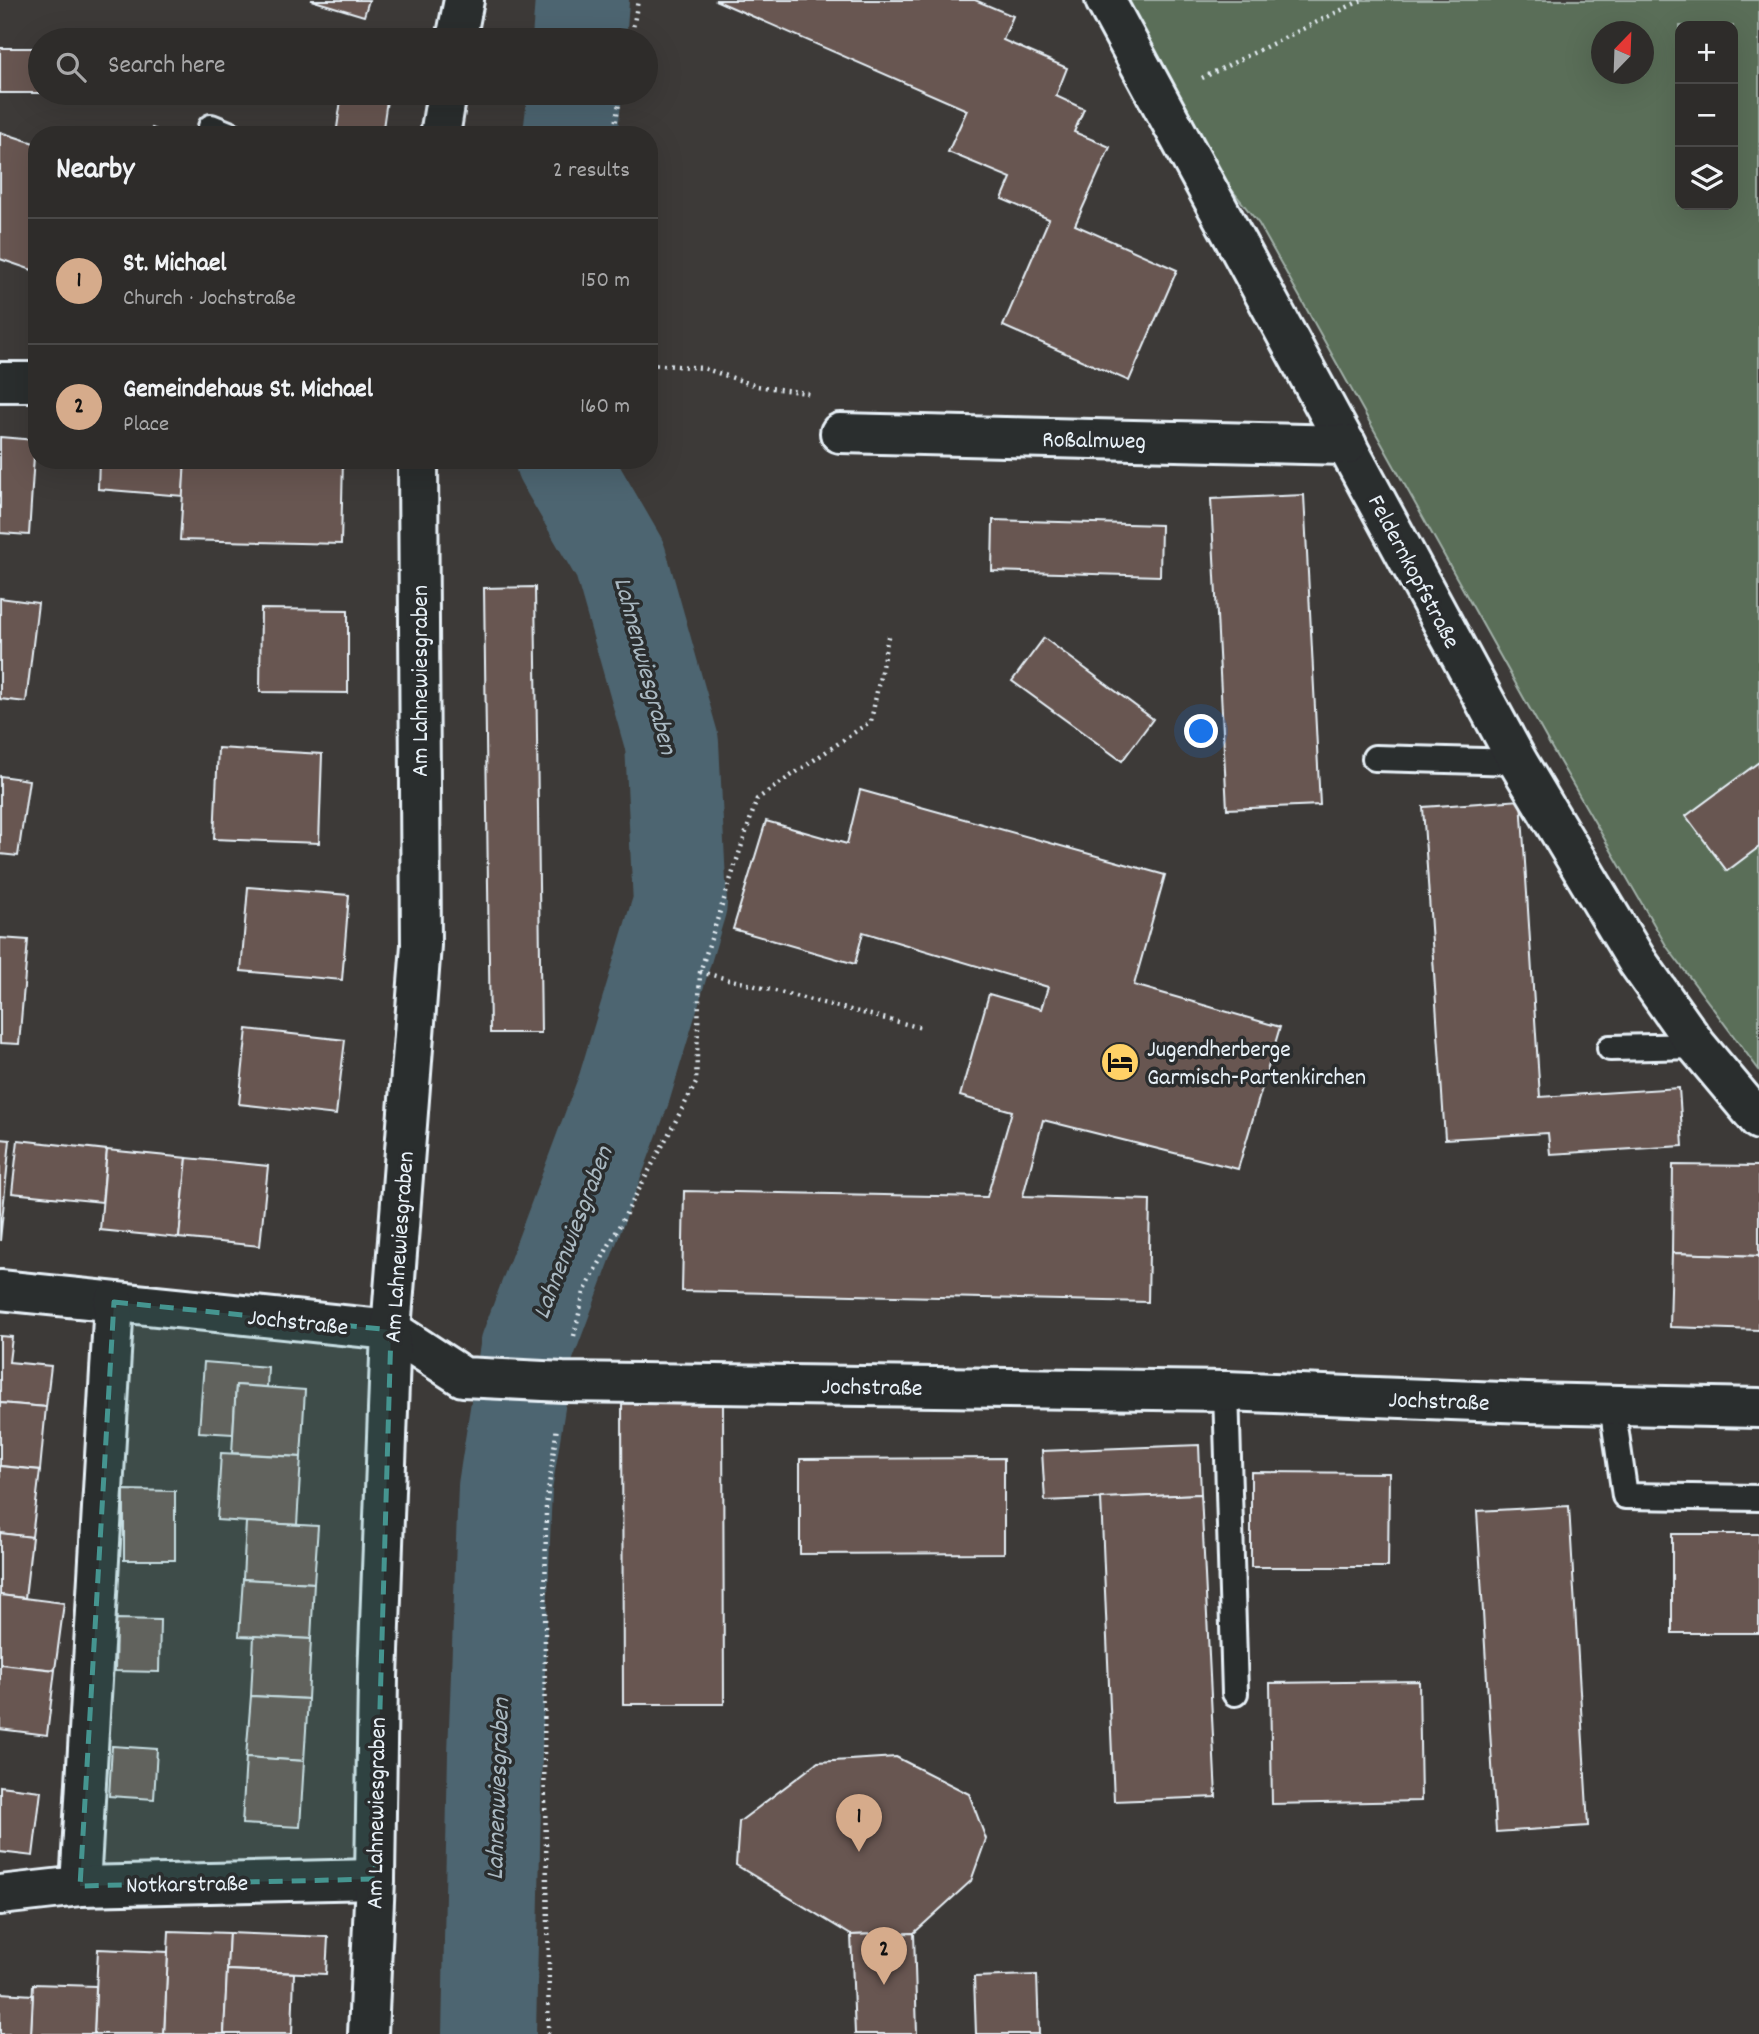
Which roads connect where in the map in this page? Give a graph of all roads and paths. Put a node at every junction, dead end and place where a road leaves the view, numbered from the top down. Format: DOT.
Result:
graph roads {
  1 [pos="464,0"];
  2 [pos="638,0"];
  3 [pos="1105,0"];
  4 [pos="1362,0"];
  5 [pos="458,28"];
  6 [pos="633,28"];
  7 [pos="1160,99"];
  8 [pos="445,105"];
  9 [pos="619,105"];
  10 [pos="442,126"];
  11 [pos="615,126"];
  12 [pos="658,365"];
  13 [pos="0,382"];
  14 [pos="28,382"];
  15 [pos="840,433"];
  16 [pos="1347,445"];
  17 [pos="418,469"];
  18 [pos="890,632"];
  19 [pos="1375,758"];
  20 [pos="1518,762"];
  21 [pos="700,972"];
  22 [pos="922,1028"];
  23 [pos="1697,1046"];
  24 [pos="1610,1048"];
  25 [pos="1759,1120"];
  26 [pos="0,1290"];
  27 [pos="114,1302"];
  28 [pos="391,1331"];
  29 [pos="564,1382"];
  30 [pos="1226,1391"];
  31 [pos="1612,1405"];
  32 [pos="1759,1408"];
  33 [pos="1759,1499"];
  34 [pos="1235,1693"];
  35 [pos="375,1879"];
  36 [pos="80,1886"];
  37 [pos="0,1895"];
  38 [pos="368,2034"];
  39 [pos="548,2034"];
  1 -- 5 [label="street"];
  2 -- 6 [label="path"];
  3 -- 7 [label="street, Feldernkopfstraße"];
  4 -- 7 [label="path"];
  7 -- 16 [label="street, Feldernkopfstraße"];
  8 -- 10 [label="street"];
  9 -- 11 [label="path"];
  12 -- 15 [label="path"];
  13 -- 14 [label="street"];
  15 -- 16 [label="street, Roßalmweg"];
  16 -- 20 [label="street, Feldernkopfstraße"];
  17 -- 28 [label="street, Am Lahnewiesgraben"];
  18 -- 21 [label="path"];
  19 -- 20 [label="lane"];
  20 -- 23 [label="street, Feldernkopfstraße"];
  21 -- 22 [label="path"];
  21 -- 29 [label="path"];
  23 -- 24 [label="lane"];
  23 -- 25 [label="street, Feldernkopfstraße"];
  26 -- 27 [label="street, Jochstraße"];
  27 -- 28 [label="street, Jochstraße"];
  27 -- 36 [label="street"];
  28 -- 29 [label="street, Jochstraße"];
  28 -- 35 [label="street, Am Lahnewiesgraben"];
  29 -- 30 [label="street, Jochstraße"];
  29 -- 39 [label="path"];
  30 -- 31 [label="street, Jochstraße"];
  30 -- 34 [label="lane"];
  31 -- 32 [label="street, Jochstraße"];
  31 -- 33 [label="lane"];
  35 -- 36 [label="street, Notkarstraße"];
  35 -- 38 [label="street, Am Lahnewiesgraben"];
  36 -- 37 [label="street, Notkarstraße"];
}
